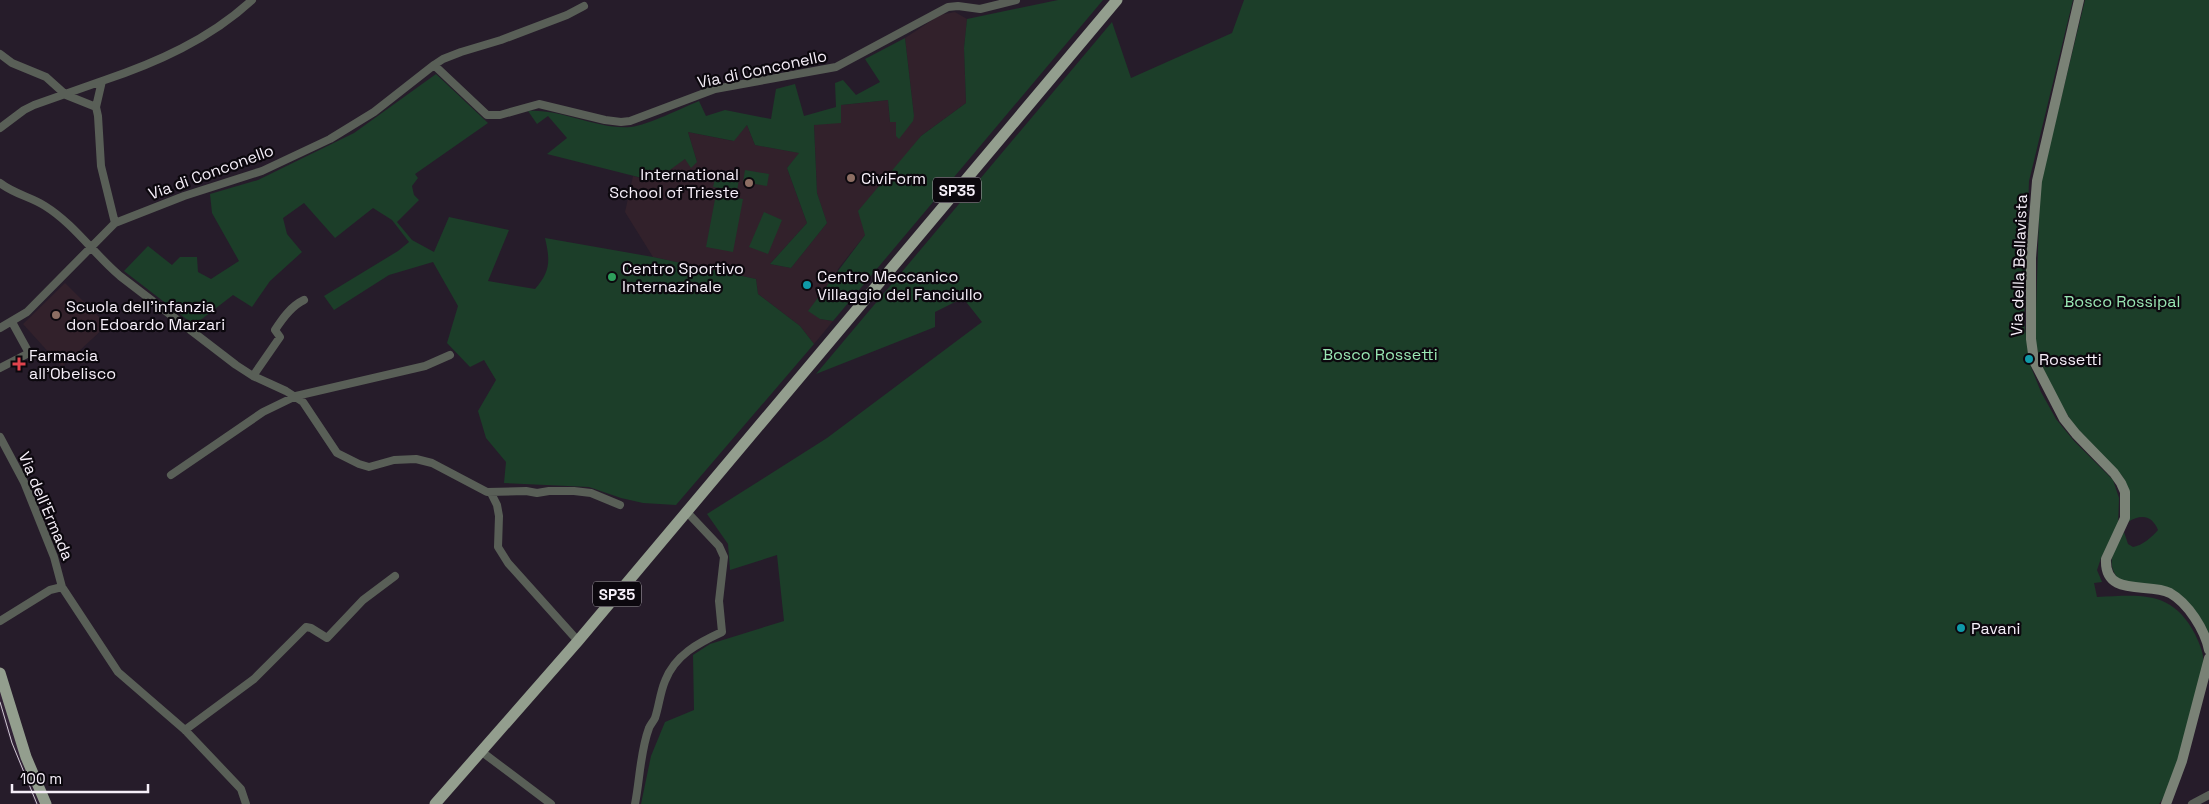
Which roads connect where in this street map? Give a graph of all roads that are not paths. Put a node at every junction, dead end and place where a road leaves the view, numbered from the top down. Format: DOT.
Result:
graph roads {
  1 [pos="252,0"];
  2 [pos="1016,0"];
  3 [pos="1117,0"];
  4 [pos="2080,0"];
  5 [pos="584,6"];
  6 [pos="0,54"];
  7 [pos="434,65"];
  8 [pos="102,81"];
  9 [pos="66,95"];
  10 [pos="96,107"];
  11 [pos="0,128"];
  12 [pos="0,183"];
  13 [pos="116,223"];
  14 [pos="90,248"];
  15 [pos="304,300"];
  16 [pos="12,322"];
  17 [pos="0,328"];
  18 [pos="450,355"];
  19 [pos="0,368"];
  20 [pos="253,376"];
  21 [pos="296,396"];
  22 [pos="0,437"];
  23 [pos="171,475"];
  24 [pos="491,493"];
  25 [pos="620,505"];
  26 [pos="686,511"];
  27 [pos="395,576"];
  28 [pos="62,587"];
  29 [pos="0,621"];
  30 [pos="578,641"];
  31 [pos="2209,650"];
  32 [pos="2209,658"];
  33 [pos="0,673"];
  34 [pos="185,730"];
  35 [pos="482,752"];
  36 [pos="2209,795"];
  37 [pos="46,804"];
  38 [pos="246,804"];
  39 [pos="435,804"];
  40 [pos="551,804"];
  41 [pos="636,804"];
  42 [pos="2166,804"];
  43 [pos="2192,804"];
  1 -- 8 [label="street"];
  2 -- 7 [label="street, Via di Conconello"];
  3 -- 26 [label="main road, SP35"];
  4 -- 31 [label="street, Via della Bellavista"];
  5 -- 7 [label="street, Via di Conconello"];
  6 -- 9 [label="street"];
  7 -- 13 [label="street, Via di Conconello"];
  8 -- 9 [label="street"];
  8 -- 10 [label="street"];
  9 -- 10 [label="street"];
  9 -- 11 [label="street"];
  10 -- 13 [label="street"];
  12 -- 14 [label="street"];
  13 -- 14 [label="street, Via di Conconello"];
  14 -- 16 [label="street, Via di Conconello"];
  14 -- 20 [label="street"];
  15 -- 20 [label="street"];
  16 -- 17 [label="street, Via di Conconello"];
  16 -- 19 [label="street"];
  18 -- 21 [label="street"];
  20 -- 21 [label="street"];
  21 -- 23 [label="street"];
  21 -- 24 [label="street"];
  22 -- 28 [label="street, Via dell'Ermada"];
  24 -- 25 [label="street"];
  24 -- 30 [label="street"];
  26 -- 30 [label="main road, SP35"];
  26 -- 41 [label="street"];
  27 -- 34 [label="street"];
  28 -- 29 [label="street, Via dell'Ermada"];
  28 -- 34 [label="street, Via dell'Ermada"];
  30 -- 35 [label="main road, SP35"];
  32 -- 42 [label="street"];
  33 -- 37 [label="main road"];
  34 -- 38 [label="street, Via dell'Ermada"];
  35 -- 39 [label="main road, SP35"];
  35 -- 40 [label="street"];
  36 -- 43 [label="street"];
}
